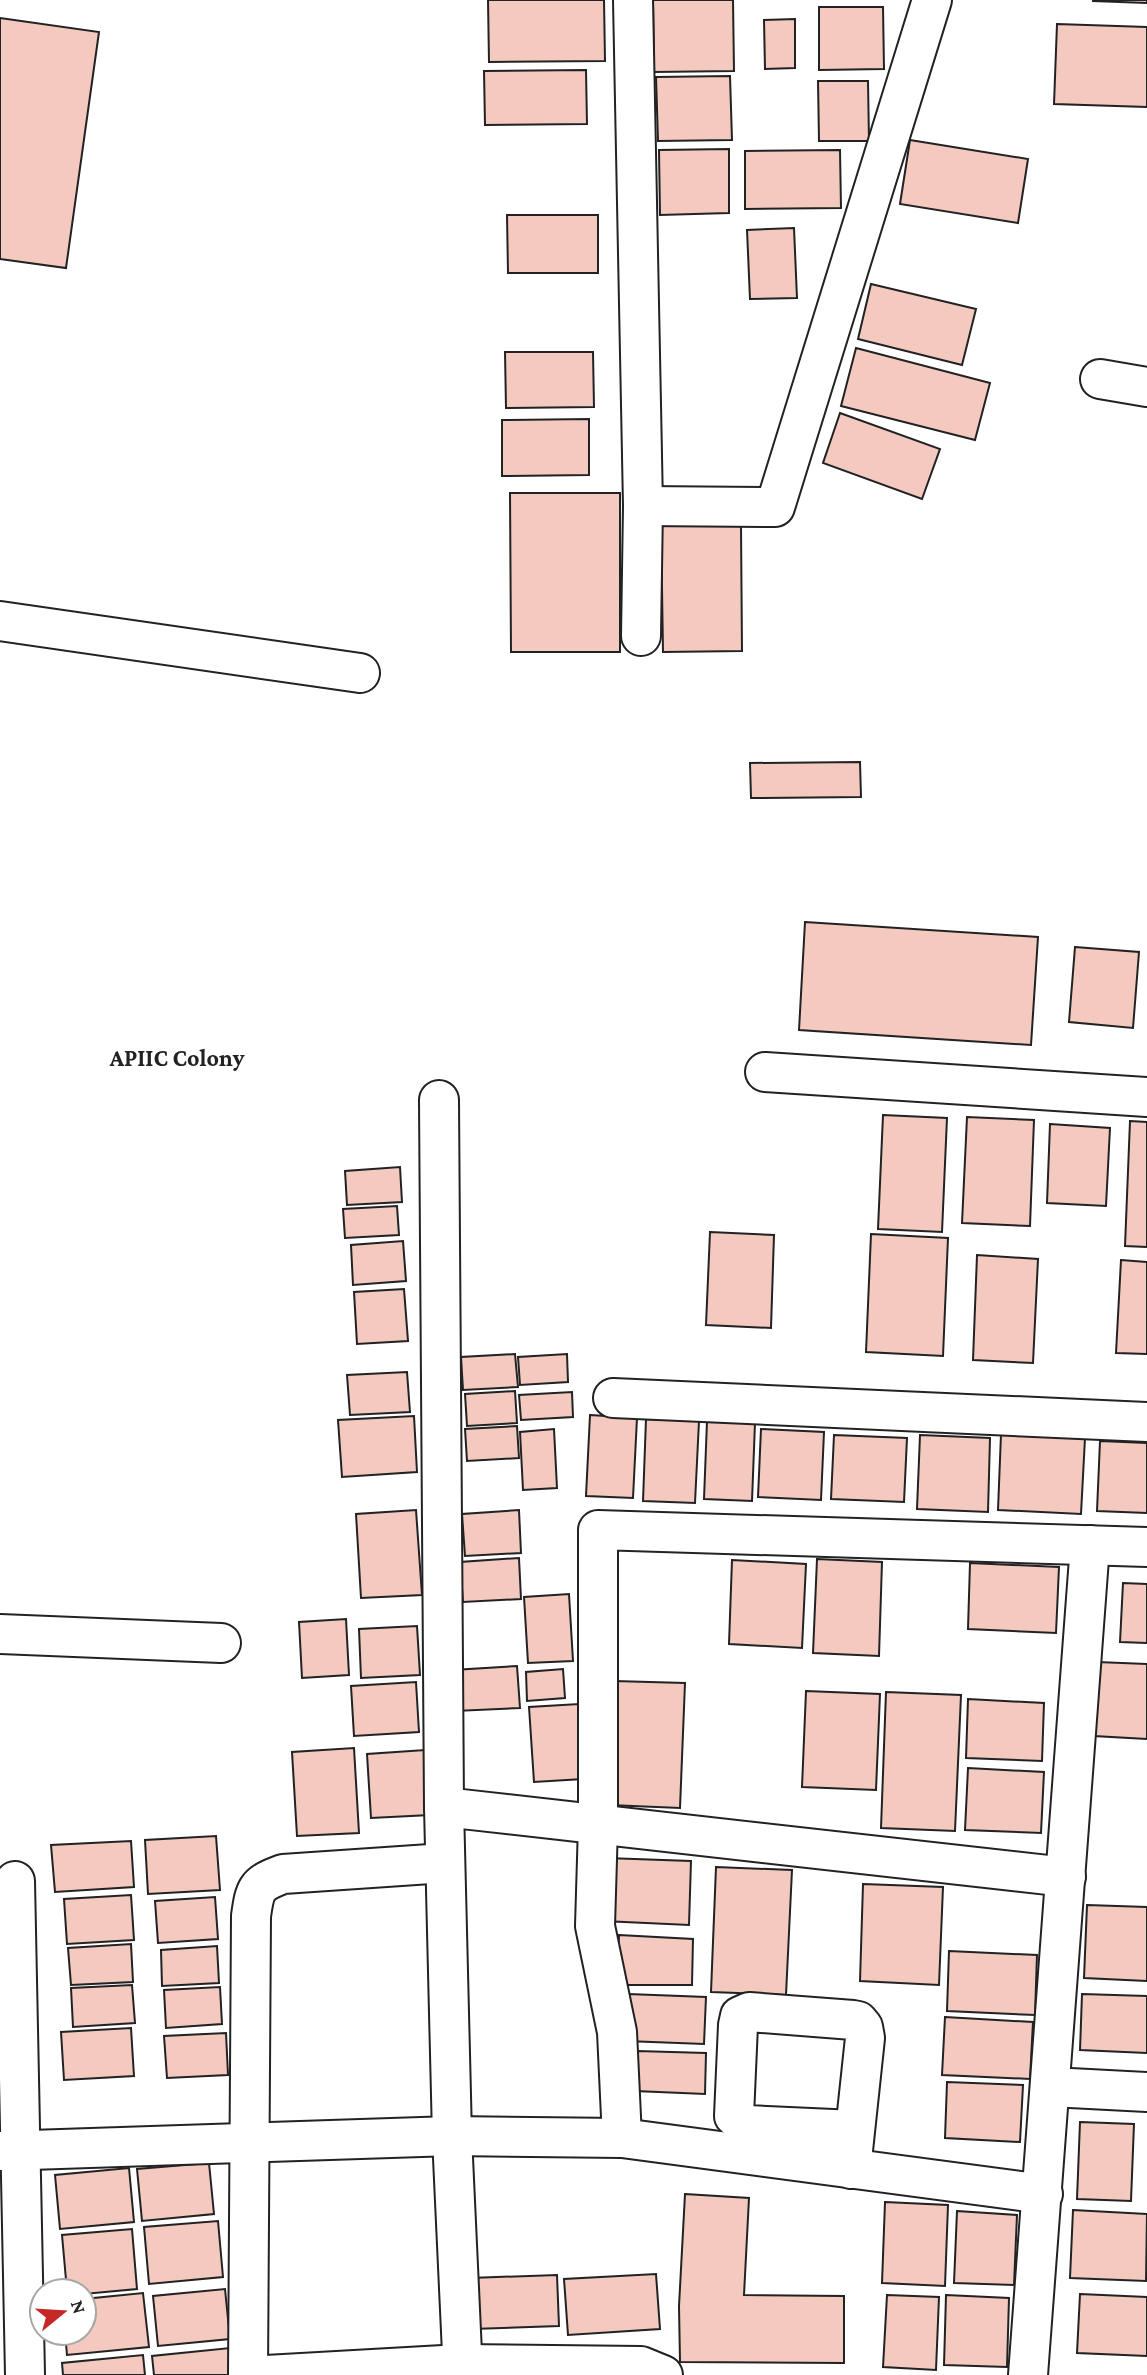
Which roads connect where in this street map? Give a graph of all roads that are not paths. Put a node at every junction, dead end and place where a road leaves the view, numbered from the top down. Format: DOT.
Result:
graph roads {
  1 [pos="632,0"];
  2 [pos="932,0"];
  3 [pos="1100,379"];
  4 [pos="1147,387"];
  5 [pos="643,506"];
  6 [pos="0,621"];
  7 [pos="641,636"];
  8 [pos="360,673"];
  9 [pos="765,1072"];
  10 [pos="1147,1097"];
  11 [pos="439,1101"];
  12 [pos="613,1398"];
  13 [pos="1147,1422"];
  14 [pos="1090,1545"];
  15 [pos="1147,1547"];
  16 [pos="0,1634"];
  17 [pos="221,1643"];
  18 [pos="444,1807"];
  19 [pos="598,1825"];
  20 [pos="445,1863"];
  21 [pos="1066,1878"];
  22 [pos="15,1881"];
  23 [pos="1051,2087"];
  24 [pos="1147,2092"];
  25 [pos="855,2130"];
  26 [pos="452,2136"];
  27 [pos="622,2138"];
  28 [pos="249,2144"];
  29 [pos="802,2145"];
  30 [pos="11,2151"];
  31 [pos="851,2169"];
  32 [pos="1043,2194"];
  33 [pos="462,2370"];
  34 [pos="25,2375"];
  35 [pos="248,2375"];
  36 [pos="266,2375"];
  37 [pos="663,2375"];
  38 [pos="1028,2375"];
  1 -- 5 [label="street"];
  2 -- 5 [label="street"];
  3 -- 4 [label="street"];
  5 -- 7 [label="street"];
  6 -- 8 [label="street"];
  9 -- 10 [label="street"];
  11 -- 18 [label="street"];
  12 -- 13 [label="street"];
  14 -- 15 [label="street"];
  14 -- 19 [label="street"];
  14 -- 21 [label="street"];
  16 -- 17 [label="street"];
  18 -- 19 [label="street"];
  18 -- 20 [label="street"];
  19 -- 21 [label="street"];
  19 -- 27 [label="street"];
  20 -- 26 [label="street"];
  20 -- 28 [label="street"];
  21 -- 23 [label="street"];
  22 -- 30 [label="street"];
  23 -- 24 [label="street"];
  23 -- 32 [label="street"];
  25 -- 29 [label="street"];
  25 -- 29 [label="street"];
  25 -- 31 [label="street"];
  26 -- 27 [label="street"];
  26 -- 28 [label="street"];
  26 -- 33 [label="street"];
  27 -- 29 [label="street"];
  28 -- 30 [label="street"];
  28 -- 35 [label="street"];
  29 -- 31 [label="street"];
  30 -- 34 [label="street"];
  31 -- 32 [label="street"];
  32 -- 38 [label="street"];
  33 -- 36 [label="street"];
  33 -- 37 [label="street"];
}
